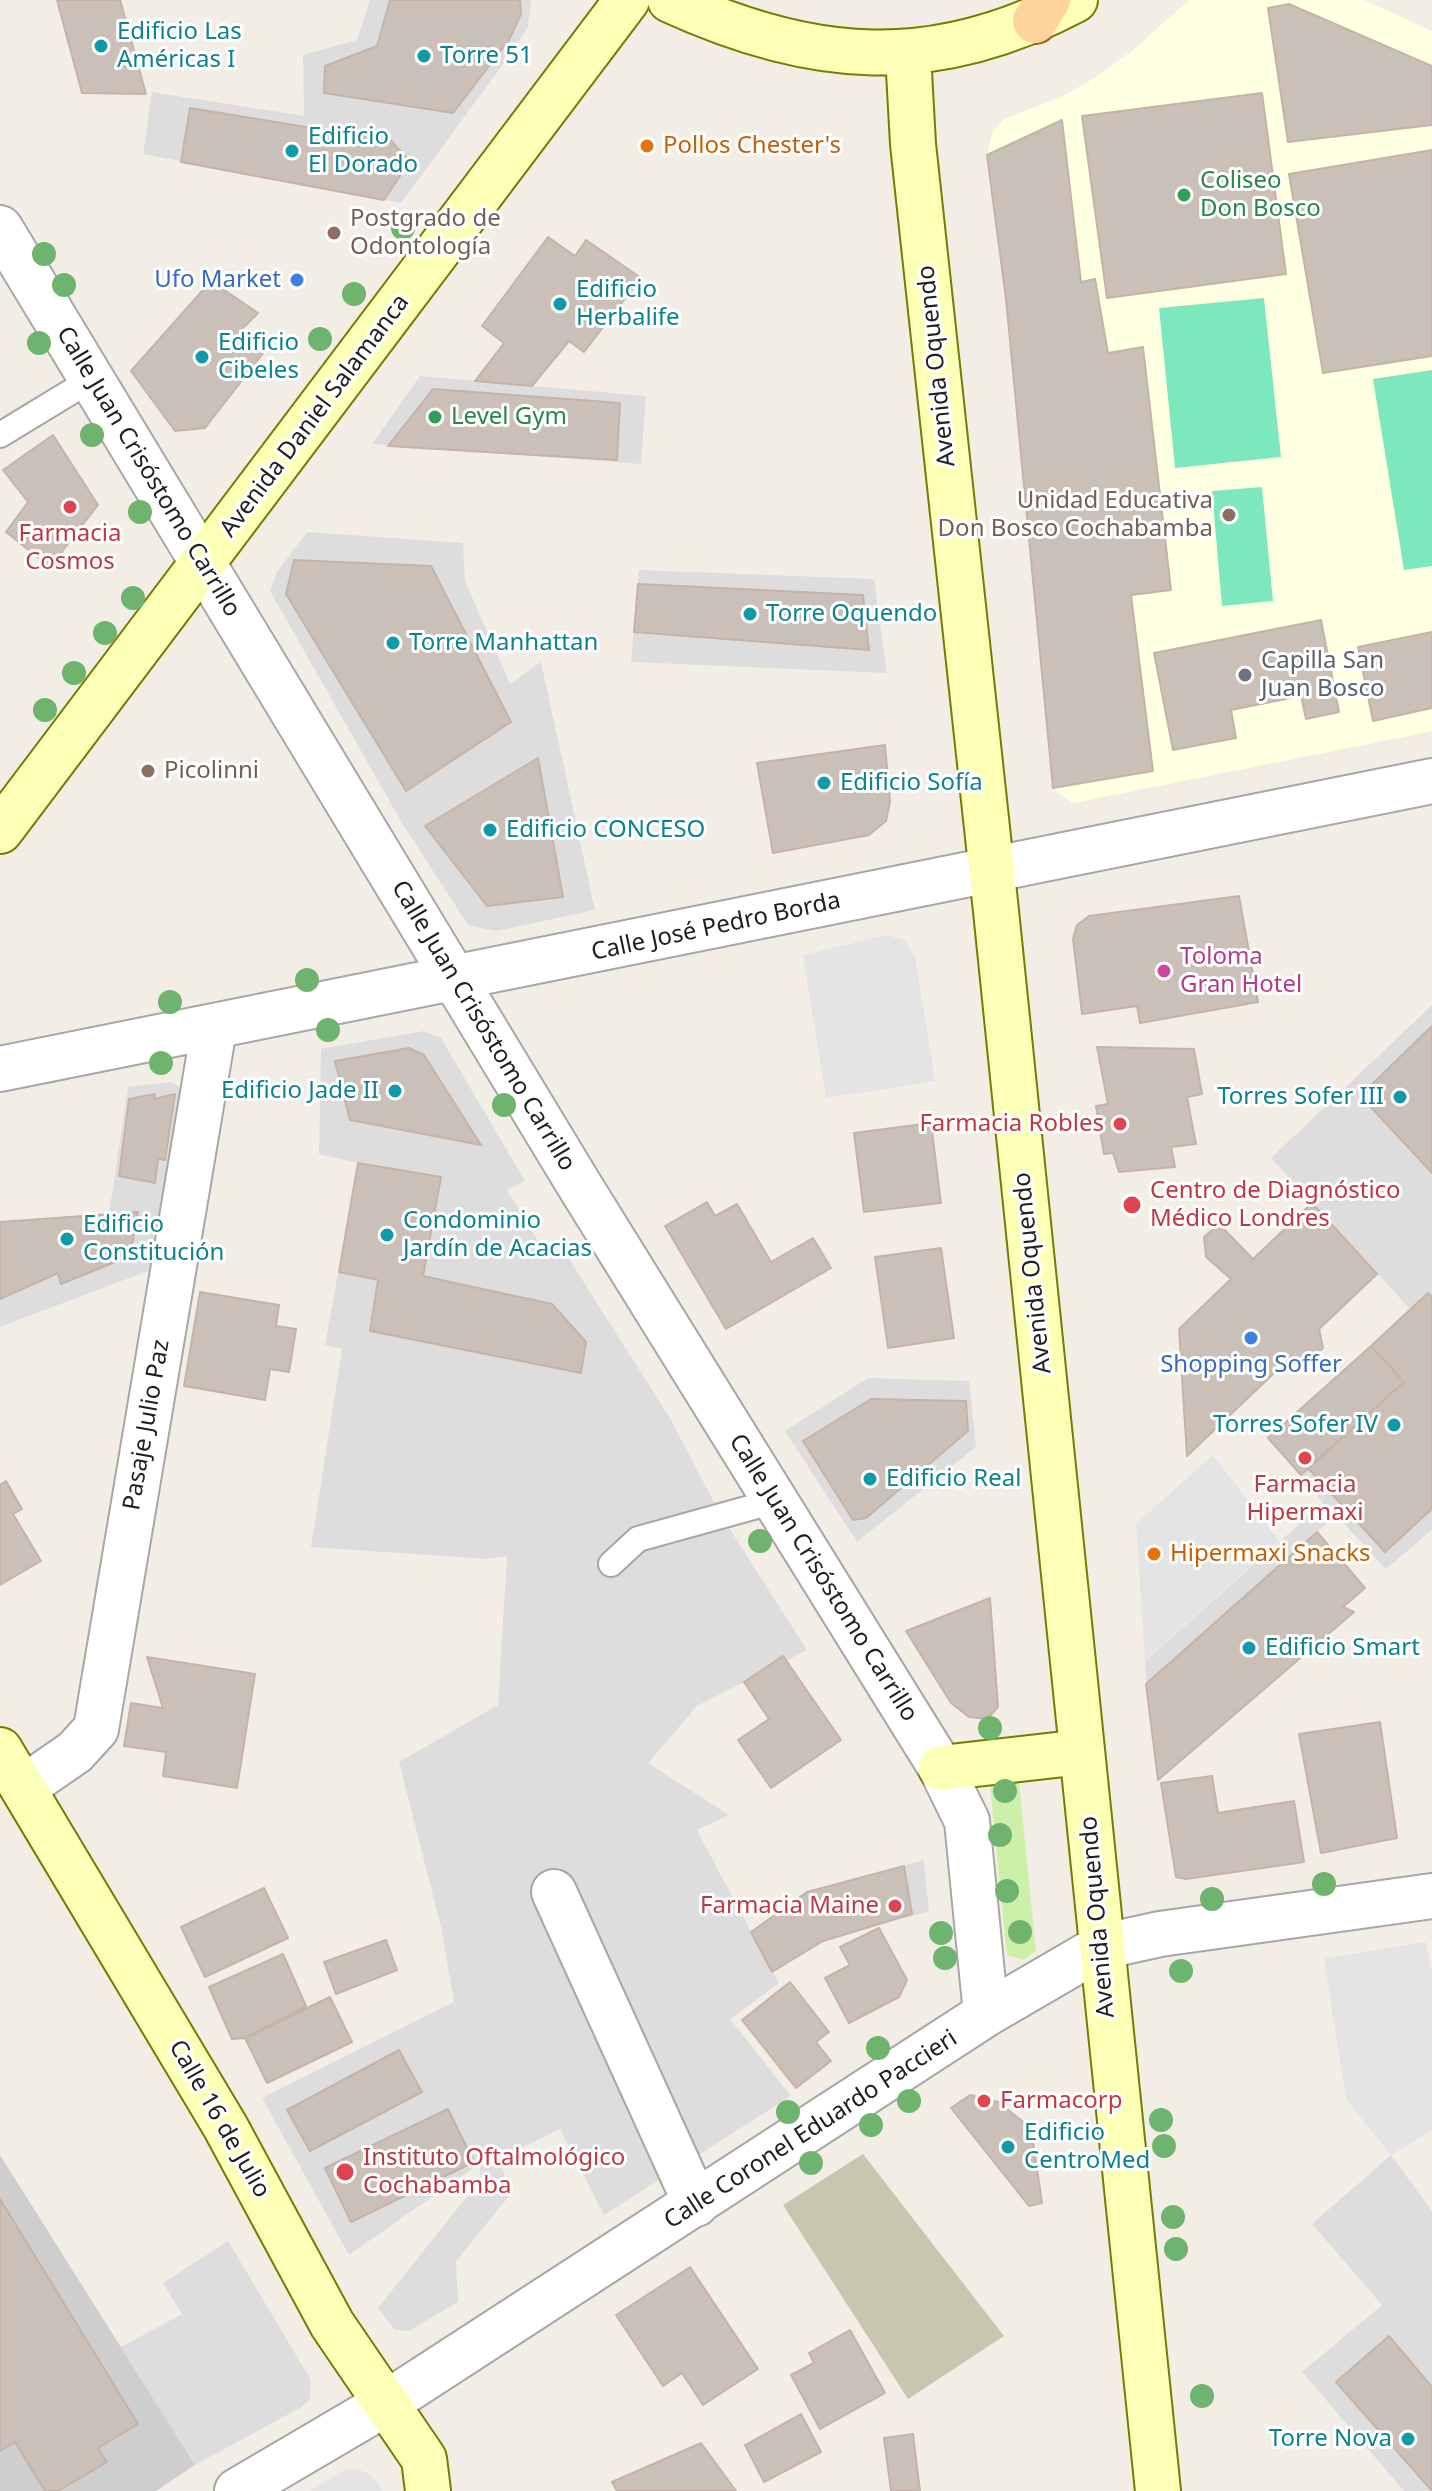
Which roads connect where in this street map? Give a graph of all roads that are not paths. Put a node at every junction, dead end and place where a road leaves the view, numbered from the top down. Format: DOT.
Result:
graph roads {
  1 [pos="627,0"];
  2 [pos="670,0"];
  3 [pos="1075,0"];
  4 [pos="1042,11"];
  5 [pos="908,54"];
  6 [pos="0,228"];
  7 [pos="92,379"];
  8 [pos="0,435"];
  9 [pos="203,564"];
  10 [pos="1432,781"];
  11 [pos="0,831"];
  12 [pos="992,868"];
  13 [pos="455,980"];
  14 [pos="214,1028"];
  15 [pos="0,1069"];
  16 [pos="775,1501"];
  17 [pos="611,1564"];
  18 [pos="0,1750"];
  19 [pos="1082,1752"];
  20 [pos="941,1768"];
  21 [pos="23,1788"];
  22 [pos="554,1892"];
  23 [pos="1432,1896"];
  24 [pos="1101,1947"];
  25 [pos="986,2014"];
  26 [pos="696,2204"];
  27 [pos="385,2404"];
  28 [pos="237,2491"];
  29 [pos="428,2491"];
  30 [pos="1158,2491"];
  1 -- 9 [label="main road, Avenida Daniel Salamanca"];
  2 -- 5 [label="main road"];
  3 -- 4 [label="main road"];
  4 -- 5 [label="main road"];
  5 -- 12 [label="main road, Avenida Oquendo"];
  6 -- 7 [label="street, Calle Juan Crisóstomo Carrillo"];
  7 -- 8 [label="lane"];
  7 -- 9 [label="street, Calle Juan Crisóstomo Carrillo"];
  9 -- 11 [label="main road, Avenida Daniel Salamanca"];
  9 -- 13 [label="street, Calle Juan Crisóstomo Carrillo"];
  10 -- 12 [label="street, Calle José Pedro Borda"];
  12 -- 13 [label="street, Calle José Pedro Borda"];
  12 -- 19 [label="main road, Avenida Oquendo"];
  13 -- 14 [label="street, Calle José Pedro Borda"];
  13 -- 16 [label="street, Calle Juan Crisóstomo Carrillo"];
  14 -- 15 [label="street, Calle José Pedro Borda"];
  14 -- 21 [label="street, Pasaje Julio Paz"];
  16 -- 17 [label="lane"];
  16 -- 20 [label="street, Calle Juan Crisóstomo Carrillo"];
  18 -- 21 [label="main road, Calle 16 de Julio"];
  19 -- 20 [label="main road"];
  19 -- 24 [label="main road, Avenida Oquendo"];
  20 -- 25 [label="street, Calle Juan Crisóstomo Carrillo"];
  21 -- 27 [label="main road, Calle 16 de Julio"];
  22 -- 26 [label="street"];
  23 -- 24 [label="street, Calle Coronel Eduardo Paccieri"];
  24 -- 25 [label="street, Calle Coronel Eduardo Paccieri"];
  24 -- 30 [label="main road, Avenida Oquendo"];
  25 -- 26 [label="street, Calle Coronel Eduardo Paccieri"];
  26 -- 27 [label="street, Calle Coronel Eduardo Paccieri"];
  27 -- 28 [label="street, Calle Coronel Eduardo Paccieri"];
  27 -- 29 [label="main road, Calle 16 de Julio"];
}
